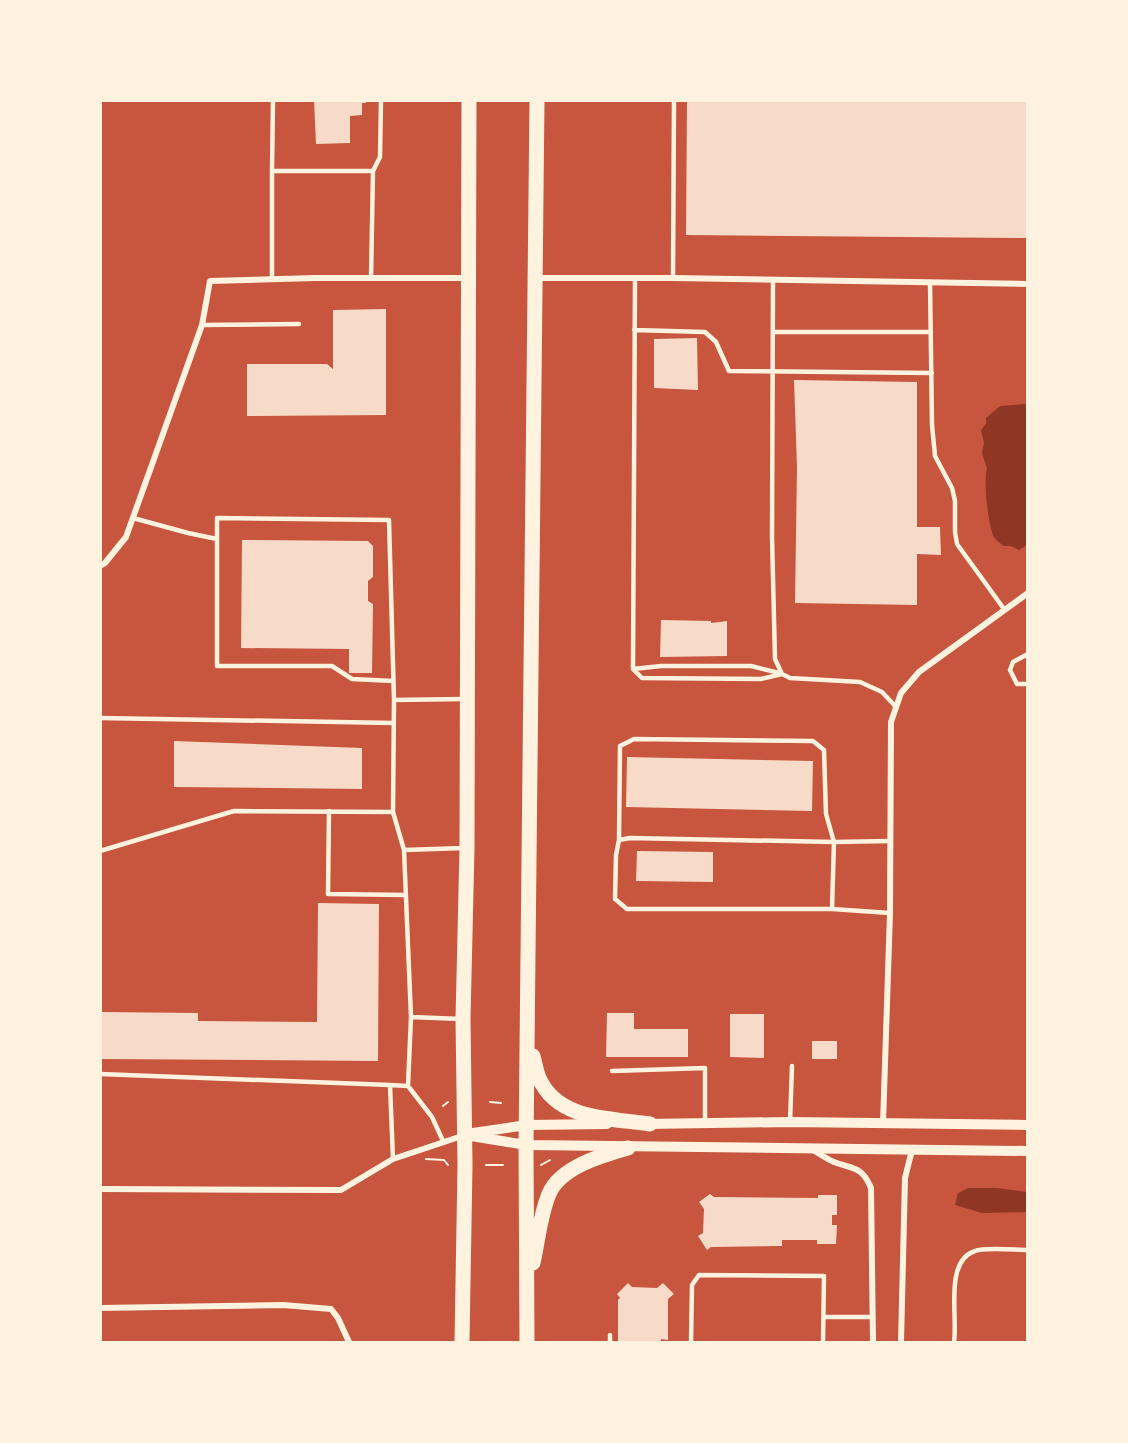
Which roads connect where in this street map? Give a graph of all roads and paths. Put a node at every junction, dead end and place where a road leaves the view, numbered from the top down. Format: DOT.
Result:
graph roads {
  1 [pos="273,100"];
  2 [pos="381,100"];
  3 [pos="469,100"];
  4 [pos="537,100"];
  5 [pos="674,100"];
  6 [pos="272,171"];
  7 [pos="373,171"];
  8 [pos="371,278"];
  9 [pos="467,278"];
  10 [pos="536,278"];
  11 [pos="635,278"];
  12 [pos="672,278"];
  13 [pos="272,279"];
  14 [pos="773,280"];
  15 [pos="930,282"];
  16 [pos="1028,284"];
  17 [pos="300,324"];
  18 [pos="202,325"];
  19 [pos="634,330"];
  20 [pos="772,332"];
  21 [pos="931,332"];
  22 [pos="772,372"];
  23 [pos="932,373"];
  24 [pos="133,518"];
  25 [pos="217,539"];
  26 [pos="103,565"];
  27 [pos="1028,594"];
  28 [pos="1004,609"];
  29 [pos="1028,654"];
  30 [pos="633,669"];
  31 [pos="782,674"];
  32 [pos="393,681"];
  33 [pos="1028,684"];
  34 [pos="467,699"];
  35 [pos="394,700"];
  36 [pos="895,706"];
  37 [pos="100,718"];
  38 [pos="394,723"];
  39 [pos="329,811"];
  40 [pos="393,812"];
  41 [pos="619,840"];
  42 [pos="890,841"];
  43 [pos="834,842"];
  44 [pos="467,848"];
  45 [pos="404,850"];
  46 [pos="100,851"];
  47 [pos="406,895"];
  48 [pos="832,909"];
  49 [pos="890,914"];
  50 [pos="411,1017"];
  51 [pos="463,1019"];
  52 [pos="528,1038"];
  53 [pos="792,1066"];
  54 [pos="612,1071"];
  55 [pos="100,1074"];
  56 [pos="390,1086"];
  57 [pos="408,1086"];
  58 [pos="448,1102"];
  59 [pos="490,1102"];
  60 [pos="501,1103"];
  61 [pos="443,1106"];
  62 [pos="790,1122"];
  63 [pos="705,1123"];
  64 [pos="650,1124"];
  65 [pos="883,1124"];
  66 [pos="527,1125"];
  67 [pos="1028,1125"];
  68 [pos="465,1135"];
  69 [pos="444,1141"];
  70 [pos="526,1145"];
  71 [pos="628,1148"];
  72 [pos="812,1149"];
  73 [pos="912,1150"];
  74 [pos="1028,1151"];
  75 [pos="393,1159"];
  76 [pos="423,1159"];
  77 [pos="550,1160"];
  78 [pos="448,1165"];
  79 [pos="486,1165"];
  80 [pos="503,1165"];
  81 [pos="541,1165"];
  82 [pos="100,1189"];
  83 [pos="1028,1251"];
  84 [pos="527,1293"];
  85 [pos="100,1308"];
  86 [pos="824,1317"];
  87 [pos="873,1317"];
  88 [pos="610,1335"];
  89 [pos="349,1342"];
  90 [pos="462,1342"];
  91 [pos="527,1342"];
  92 [pos="610,1342"];
  93 [pos="691,1342"];
  94 [pos="823,1342"];
  95 [pos="873,1342"];
  96 [pos="901,1342"];
  97 [pos="954,1342"];
  1 -- 6 [label="lane"];
  2 -- 7 [label="lane"];
  3 -- 9 [label="highway"];
  4 -- 10 [label="highway"];
  5 -- 12 [label="lane"];
  6 -- 7 [label="lane"];
  6 -- 13 [label="lane"];
  7 -- 8 [label="lane"];
  8 -- 9 [label="street"];
  8 -- 13 [label="street"];
  9 -- 34 [label="highway"];
  10 -- 11 [label="street"];
  10 -- 52 [label="highway"];
  11 -- 12 [label="street"];
  11 -- 19 [label="lane"];
  12 -- 14 [label="street"];
  13 -- 18 [label="street"];
  14 -- 15 [label="street"];
  14 -- 20 [label="lane"];
  15 -- 16 [label="street"];
  15 -- 21 [label="lane"];
  17 -- 18 [label="lane"];
  18 -- 24 [label="street"];
  19 -- 22 [label="lane"];
  19 -- 30 [label="lane"];
  20 -- 21 [label="lane"];
  20 -- 22 [label="lane"];
  21 -- 23 [label="lane"];
  22 -- 23 [label="lane"];
  22 -- 31 [label="lane"];
  23 -- 28 [label="lane"];
  24 -- 25 [label="lane"];
  24 -- 26 [label="street"];
  25 -- 32 [label="lane"];
  25 -- 32 [label="lane"];
  27 -- 28 [label="street"];
  28 -- 36 [label="street"];
  29 -- 33 [label="lane"];
  30 -- 31 [label="lane"];
  30 -- 31 [label="lane"];
  31 -- 36 [label="lane"];
  32 -- 35 [label="lane"];
  34 -- 35 [label="lane"];
  34 -- 44 [label="highway"];
  35 -- 38 [label="lane"];
  36 -- 42 [label="street"];
  37 -- 38 [label="lane"];
  38 -- 40 [label="lane"];
  39 -- 40 [label="lane"];
  39 -- 46 [label="lane"];
  39 -- 47 [label="lane"];
  40 -- 45 [label="lane"];
  41 -- 43 [label="lane"];
  41 -- 43 [label="lane"];
  41 -- 48 [label="lane"];
  42 -- 43 [label="lane"];
  42 -- 49 [label="street"];
  43 -- 48 [label="lane"];
  44 -- 45 [label="lane"];
  44 -- 51 [label="highway"];
  45 -- 47 [label="lane"];
  47 -- 50 [label="lane"];
  48 -- 49 [label="lane"];
  49 -- 65 [label="street"];
  50 -- 51 [label="lane"];
  50 -- 57 [label="lane"];
  51 -- 68 [label="highway"];
  52 -- 64 [label="highway"];
  52 -- 66 [label="highway"];
  53 -- 62 [label="lane"];
  54 -- 63 [label="lane"];
  55 -- 56 [label="lane"];
  56 -- 57 [label="lane"];
  56 -- 75 [label="lane"];
  57 -- 69 [label="lane"];
  58 -- 61 [label="path"];
  59 -- 60 [label="path"];
  62 -- 63 [label="street"];
  62 -- 65 [label="street"];
  63 -- 64 [label="street"];
  64 -- 66 [label="street"];
  65 -- 67 [label="street"];
  66 -- 68 [label="street"];
  66 -- 70 [label="highway"];
  68 -- 69 [label="street"];
  68 -- 70 [label="street"];
  68 -- 90 [label="highway"];
  69 -- 75 [label="street"];
  70 -- 71 [label="street"];
  70 -- 84 [label="highway"];
  71 -- 72 [label="street"];
  71 -- 84 [label="highway"];
  72 -- 73 [label="street"];
  72 -- 87 [label="street"];
  73 -- 74 [label="street"];
  73 -- 96 [label="street"];
  75 -- 82 [label="street"];
  76 -- 78 [label="path"];
  77 -- 81 [label="path"];
  79 -- 80 [label="path"];
  83 -- 97 [label="lane"];
  84 -- 91 [label="highway"];
  85 -- 89 [label="street"];
  86 -- 87 [label="lane"];
  86 -- 93 [label="lane"];
  86 -- 94 [label="lane"];
  87 -- 95 [label="street"];
  88 -- 92 [label="lane"];
}
